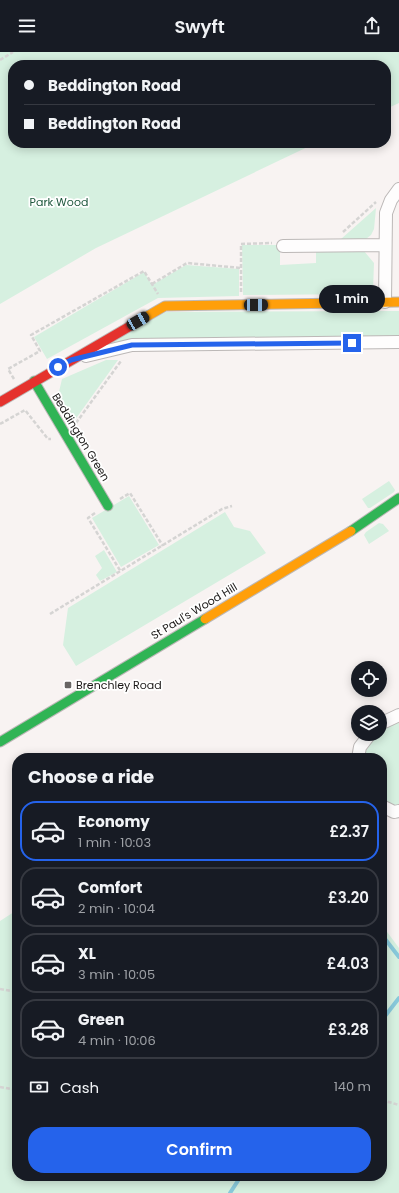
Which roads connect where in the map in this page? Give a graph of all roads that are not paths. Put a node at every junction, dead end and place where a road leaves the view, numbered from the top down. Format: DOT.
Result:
graph roads {
  1 [pos="399,189"];
  2 [pos="384,245"];
  3 [pos="283,246"];
  4 [pos="385,302"];
  5 [pos="399,302"];
  6 [pos="399,342"];
  7 [pos="71,360"];
  8 [pos="34,381"];
  9 [pos="0,402"];
  10 [pos="399,498"];
  11 [pos="108,506"];
  12 [pos="399,715"];
  13 [pos="387,721"];
  14 [pos="365,741"];
  15 [pos="0,742"];
  16 [pos="359,753"];
  17 [pos="387,808"];
  18 [pos="399,811"];
  1 -- 2 [label="street"];
  2 -- 3 [label="street"];
  2 -- 4 [label="street"];
  4 -- 5 [label="street"];
  4 -- 7 [label="street"];
  6 -- 7 [label="street"];
  7 -- 8 [label="street"];
  8 -- 9 [label="street"];
  8 -- 11 [label="street, Beddington Green"];
  10 -- 15 [label="street, St Paul's Wood Hill"];
  12 -- 13 [label="street"];
  14 -- 16 [label="street"];
  17 -- 18 [label="street"];
}
